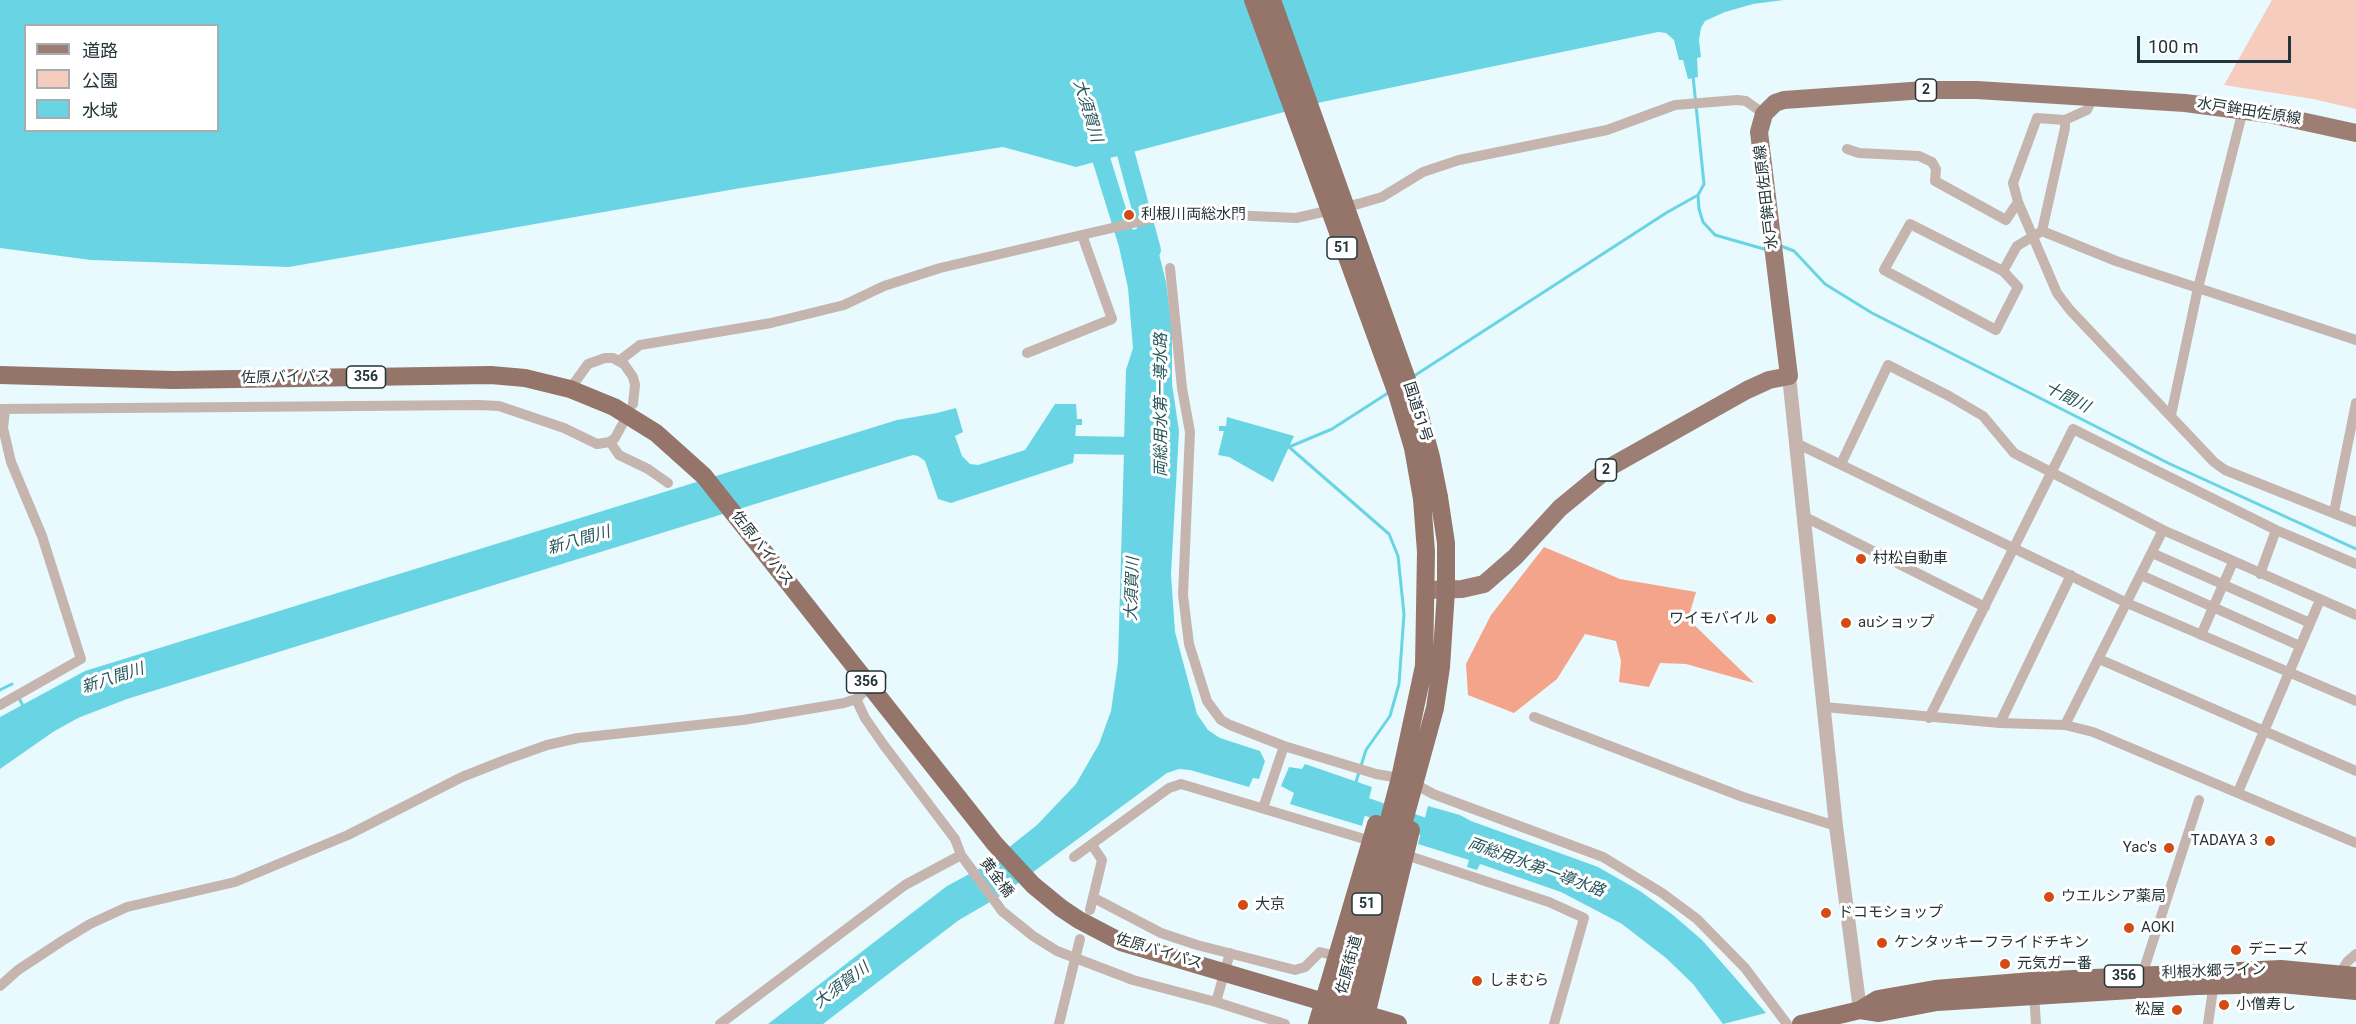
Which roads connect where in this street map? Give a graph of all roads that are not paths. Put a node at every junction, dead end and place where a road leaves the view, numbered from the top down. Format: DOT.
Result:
graph roads {
  1 [pos="1253,0"];
  2 [pos="1272,0"];
  3 [pos="2093,97"];
  4 [pos="2243,110"];
  5 [pos="1764,114"];
  6 [pos="2065,120"];
  7 [pos="2356,133"];
  8 [pos="1847,149"];
  9 [pos="2018,202"];
  10 [pos="2037,234"];
  11 [pos="1082,235"];
  12 [pos="1170,268"];
  13 [pos="2003,271"];
  14 [pos="2198,288"];
  15 [pos="2356,340"];
  16 [pos="1028,353"];
  17 [pos="619,361"];
  18 [pos="0,375"];
  19 [pos="1789,376"];
  20 [pos="570,390"];
  21 [pos="2356,403"];
  22 [pos="633,404"];
  23 [pos="3,410"];
  24 [pos="2171,414"];
  25 [pos="622,425"];
  26 [pos="610,442"];
  27 [pos="1796,443"];
  28 [pos="1841,464"];
  29 [pos="2051,472"];
  30 [pos="668,483"];
  31 [pos="1430,498"];
  32 [pos="2334,512"];
  33 [pos="1803,516"];
  34 [pos="2356,522"];
  35 [pos="2163,530"];
  36 [pos="2276,530"];
  37 [pos="2015,547"];
  38 [pos="2152,553"];
  39 [pos="2233,562"];
  40 [pos="2356,564"];
  41 [pos="2260,574"];
  42 [pos="2071,575"];
  43 [pos="2141,575"];
  44 [pos="2222,585"];
  45 [pos="1426,590"];
  46 [pos="1446,591"];
  47 [pos="2320,600"];
  48 [pos="2127,603"];
  49 [pos="1985,607"];
  50 [pos="2212,607"];
  51 [pos="2356,615"];
  52 [pos="2310,623"];
  53 [pos="2201,634"];
  54 [pos="2300,646"];
  55 [pos="2099,659"];
  56 [pos="2289,672"];
  57 [pos="876,681"];
  58 [pos="856,699"];
  59 [pos="2356,701"];
  60 [pos="0,705"];
  61 [pos="1824,707"];
  62 [pos="1534,717"];
  63 [pos="1929,718"];
  64 [pos="2000,723"];
  65 [pos="2065,725"];
  66 [pos="2264,731"];
  67 [pos="1284,746"];
  68 [pos="2356,771"];
  69 [pos="1405,785"];
  70 [pos="2238,792"];
  71 [pos="2199,800"];
  72 [pos="1263,808"];
  73 [pos="1836,826"];
  74 [pos="1390,841"];
  75 [pos="2356,843"];
  76 [pos="1092,845"];
  77 [pos="1074,857"];
  78 [pos="964,859"];
  79 [pos="1094,898"];
  80 [pos="1090,910"];
  81 [pos="1080,939"];
  82 [pos="1230,953"];
  83 [pos="2356,954"];
  84 [pos="1336,956"];
  85 [pos="1075,959"];
  86 [pos="1224,972"];
  87 [pos="1355,973"];
  88 [pos="2142,975"];
  89 [pos="2348,975"];
  90 [pos="2214,979"];
  91 [pos="0,986"];
  92 [pos="2033,988"];
  93 [pos="2356,991"];
  94 [pos="1324,1001"];
  95 [pos="1216,1002"];
  96 [pos="1860,1017"];
  97 [pos="1365,1020"];
  98 [pos="720,1024"];
  99 [pos="1059,1024"];
  100 [pos="1285,1024"];
  101 [pos="1317,1024"];
  102 [pos="1334,1024"];
  103 [pos="1349,1024"];
  104 [pos="1398,1024"];
  105 [pos="1554,1024"];
  106 [pos="1787,1024"];
  107 [pos="1801,1024"];
  108 [pos="2036,1024"];
  109 [pos="2208,1024"];
  1 -- 31 [label="highway, 国道51号 / 51, bridge"];
  2 -- 31 [label="highway, 国道51号 / 51, bridge"];
  3 -- 4 [label="main road, 水戸鉾田佐原線 / 2"];
  3 -- 5 [label="main road, 水戸鉾田佐原線 / 2"];
  3 -- 6 [label="street"];
  4 -- 7 [label="main road, 水戸鉾田佐原線 / 2"];
  4 -- 14 [label="street"];
  5 -- 11 [label="street"];
  5 -- 19 [label="main road, 水戸鉾田佐原線"];
  6 -- 9 [label="street"];
  6 -- 10 [label="street"];
  8 -- 9 [label="street"];
  9 -- 10 [label="street"];
  10 -- 13 [label="street"];
  10 -- 14 [label="street"];
  10 -- 24 [label="street"];
  11 -- 16 [label="street"];
  11 -- 17 [label="street"];
  12 -- 67 [label="street"];
  13 -- 13 [label="street"];
  14 -- 15 [label="street"];
  14 -- 24 [label="street"];
  17 -- 20 [label="street"];
  17 -- 22 [label="street"];
  18 -- 20 [label="highway, 佐原バイパス / 356"];
  19 -- 27 [label="street"];
  19 -- 46 [label="main road, 2"];
  20 -- 57 [label="highway, 佐原バイパス / 356"];
  21 -- 32 [label="street"];
  23 -- 26 [label="street"];
  23 -- 60 [label="street"];
  24 -- 32 [label="street"];
  25 -- 26 [label="street"];
  26 -- 30 [label="street"];
  27 -- 28 [label="street"];
  27 -- 33 [label="street"];
  28 -- 29 [label="street"];
  28 -- 37 [label="street"];
  29 -- 35 [label="street"];
  29 -- 36 [label="street"];
  29 -- 37 [label="street"];
  31 -- 45 [label="highway, 国道51号 / 51"];
  31 -- 46 [label="highway, 国道51号 / 51"];
  32 -- 34 [label="street"];
  33 -- 49 [label="street"];
  33 -- 61 [label="street"];
  35 -- 38 [label="street"];
  35 -- 39 [label="street"];
  36 -- 40 [label="street"];
  36 -- 41 [label="street"];
  37 -- 42 [label="street"];
  37 -- 49 [label="street"];
  38 -- 43 [label="street"];
  38 -- 44 [label="street"];
  39 -- 41 [label="street"];
  39 -- 44 [label="street"];
  41 -- 47 [label="street"];
  42 -- 48 [label="street"];
  42 -- 64 [label="street"];
  43 -- 48 [label="street"];
  43 -- 50 [label="street"];
  44 -- 50 [label="street"];
  44 -- 52 [label="street"];
  45 -- 46 [label="main road, 2"];
  45 -- 69 [label="highway, 国道51号 / 51"];
  46 -- 69 [label="highway, 国道51号 / 51"];
  47 -- 51 [label="street"];
  47 -- 52 [label="street"];
  48 -- 53 [label="street"];
  48 -- 55 [label="street"];
  49 -- 63 [label="street"];
  50 -- 53 [label="street"];
  50 -- 54 [label="street"];
  52 -- 54 [label="street"];
  53 -- 56 [label="street"];
  54 -- 56 [label="street"];
  55 -- 65 [label="street"];
  55 -- 66 [label="street"];
  56 -- 59 [label="street"];
  56 -- 66 [label="street"];
  57 -- 58 [label="street"];
  57 -- 86 [label="highway, 佐原バイパス / 356"];
  58 -- 78 [label="street, 黄金橋"];
  58 -- 91 [label="street"];
  61 -- 63 [label="street"];
  61 -- 73 [label="street"];
  62 -- 73 [label="street"];
  63 -- 64 [label="street"];
  64 -- 65 [label="street"];
  65 -- 70 [label="street"];
  66 -- 68 [label="street"];
  66 -- 70 [label="street"];
  67 -- 69 [label="street"];
  67 -- 72 [label="street"];
  69 -- 74 [label="highway"];
  69 -- 74 [label="highway"];
  69 -- 106 [label="street"];
  70 -- 75 [label="street"];
  71 -- 88 [label="street"];
  72 -- 74 [label="street"];
  72 -- 76 [label="street"];
  73 -- 96 [label="street"];
  74 -- 84 [label="highway"];
  74 -- 87 [label="highway, 佐原街道 / 51"];
  74 -- 97 [label="highway"];
  74 -- 105 [label="street"];
  76 -- 77 [label="street"];
  76 -- 79 [label="street"];
  78 -- 85 [label="street, 黄金橋"];
  78 -- 98 [label="street"];
  79 -- 80 [label="street"];
  79 -- 82 [label="street"];
  81 -- 85 [label="street"];
  82 -- 84 [label="street"];
  82 -- 86 [label="street"];
  83 -- 89 [label="street"];
  84 -- 94 [label="highway"];
  85 -- 95 [label="street, 黄金橋"];
  85 -- 99 [label="street"];
  86 -- 94 [label="highway, 佐原バイパス / 356"];
  86 -- 95 [label="street"];
  87 -- 102 [label="highway, 佐原街道 / 51, bridge"];
  87 -- 103 [label="highway, 佐原街道 / 51, bridge"];
  88 -- 90 [label="highway, 利根水郷ライン / 356"];
  88 -- 92 [label="highway, 利根水郷ライン / 356"];
  89 -- 90 [label="highway, 利根水郷ライン / 356"];
  90 -- 92 [label="highway, 利根水郷ライン / 356"];
  90 -- 93 [label="highway, 利根水郷ライン / 356"];
  90 -- 109 [label="street"];
  92 -- 96 [label="highway, 利根水郷ライン / 356"];
  92 -- 108 [label="street"];
  94 -- 97 [label="highway, 佐原バイパス / 356"];
  94 -- 101 [label="highway"];
  95 -- 100 [label="street, 黄金橋"];
  96 -- 107 [label="highway, 356"];
  97 -- 104 [label="highway, 佐原バイパス / 356"];
}
